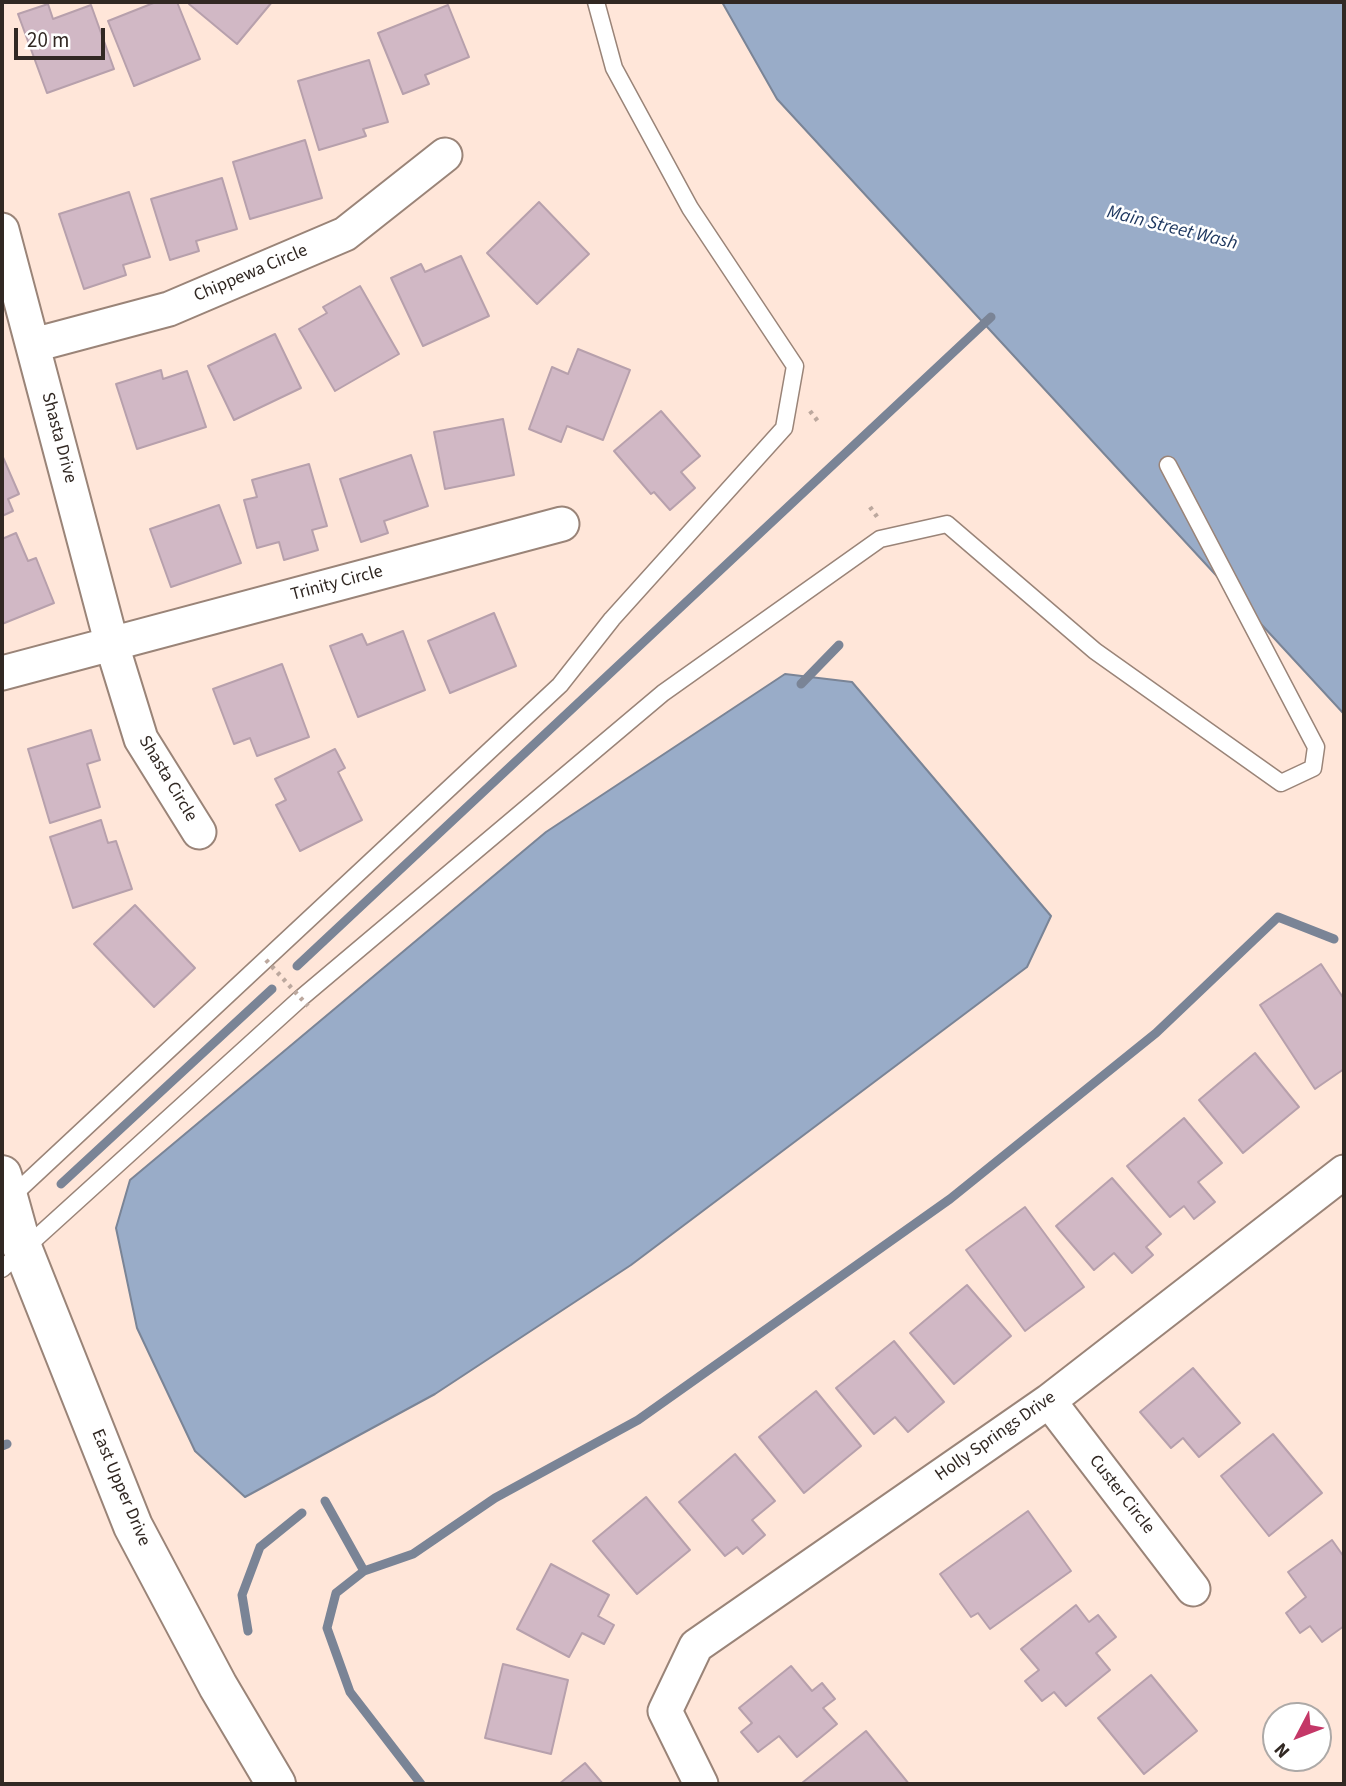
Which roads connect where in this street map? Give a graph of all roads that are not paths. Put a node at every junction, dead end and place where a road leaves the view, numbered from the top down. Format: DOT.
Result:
graph roads {
  1 [pos="596,2"];
  2 [pos="445,155"];
  3 [pos="2,230"];
  4 [pos="34,345"];
  5 [pos="1168,465"];
  6 [pos="562,524"];
  7 [pos="113,645"];
  8 [pos="2,673"];
  9 [pos="199,832"];
  10 [pos="1344,1172"];
  11 [pos="4,1194"];
  12 [pos="13,1260"];
  13 [pos="1049,1401"];
  14 [pos="1193,1589"];
  15 [pos="276,1784"];
  16 [pos="701,1784"];
  1 -- 11 [label="lane"];
  2 -- 4 [label="street, Chippewa Circle"];
  3 -- 4 [label="street, Shasta Drive"];
  4 -- 7 [label="street, Shasta Drive"];
  5 -- 12 [label="lane"];
  6 -- 7 [label="street, Trinity Circle"];
  7 -- 8 [label="street, Trinity Circle"];
  7 -- 9 [label="street, Shasta Circle"];
  10 -- 13 [label="street, Holly Springs Drive"];
  11 -- 12 [label="main road, East Upper Drive"];
  12 -- 15 [label="main road, East Upper Drive"];
  13 -- 14 [label="street, Custer Circle"];
  13 -- 16 [label="street, Holly Springs Drive"];
}
